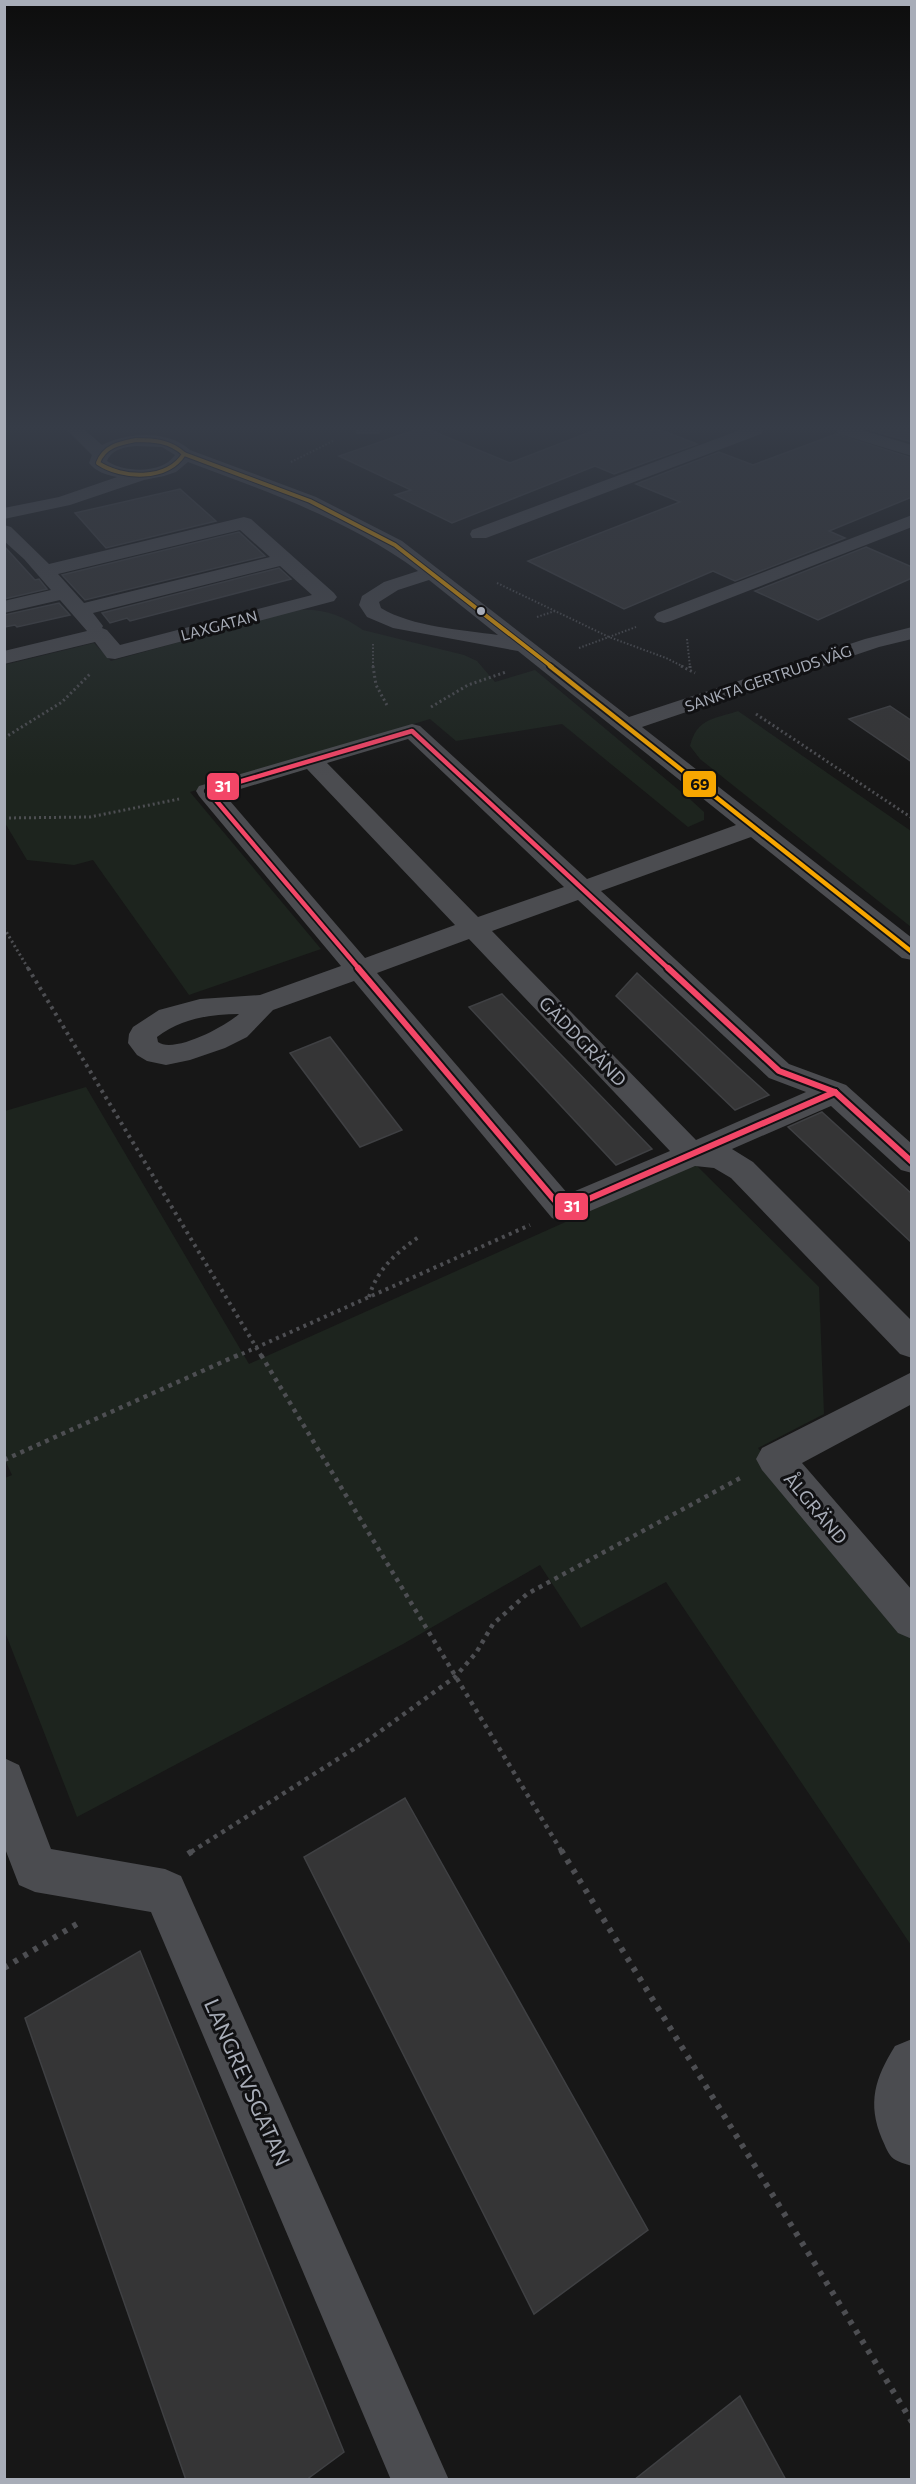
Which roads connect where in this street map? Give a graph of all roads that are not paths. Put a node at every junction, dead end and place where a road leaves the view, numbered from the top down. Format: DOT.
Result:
graph roads {
  1 [pos="21,546"];
  2 [pos="149,546"];
  3 [pos="269,546"];
  4 [pos="396,546"];
  5 [pos="846,546"];
  6 [pos="31,555"];
  7 [pos="284,559"];
  8 [pos="4,561"];
  9 [pos="45,571"];
  10 [pos="433,573"];
  11 [pos="64,593"];
  12 [pos="4,607"];
  13 [pos="79,610"];
  14 [pos="664,617"];
  15 [pos="912,633"];
  16 [pos="100,634"];
  17 [pos="522,645"];
  18 [pos="4,658"];
  19 [pos="626,725"];
  20 [pos="311,760"];
  21 [pos="752,828"];
  22 [pos="582,889"];
  23 [pos="474,928"];
  24 [pos="912,952"];
  25 [pos="361,969"];
  26 [pos="263,1004"];
  27 [pos="835,1092"];
  28 [pos="691,1154"];
  29 [pos="912,1162"];
  30 [pos="912,1344"];
  31 [pos="912,1387"];
  32 [pos="912,1620"];
  33 [pos="4,1780"];
  34 [pos="912,2063"];
  35 [pos="912,2141"];
  36 [pos="420,2480"];
  1 -- 6 [label="street"];
  2 -- 9 [label="street, LAXGATAN"];
  3 -- 7 [label="street, LAXGATAN"];
  4 -- 10 [label="street"];
  5 -- 14 [label="street"];
  6 -- 8 [label="street"];
  6 -- 9 [label="street"];
  7 -- 13 [label="street"];
  7 -- 16 [label="street, LAXGATAN"];
  9 -- 11 [label="street"];
  10 -- 17 [label="street"];
  10 -- 17 [label="street"];
  11 -- 12 [label="street"];
  11 -- 13 [label="street"];
  13 -- 16 [label="street"];
  15 -- 19 [label="street, SANKTA GERTRUDS VÄG"];
  16 -- 18 [label="street"];
  17 -- 19 [label="street"];
  19 -- 21 [label="street"];
  20 -- 22 [label="street"];
  20 -- 23 [label="street, GÄDDGRÄND"];
  20 -- 25 [label="street"];
  21 -- 22 [label="street"];
  21 -- 24 [label="street"];
  22 -- 23 [label="street"];
  22 -- 27 [label="street"];
  23 -- 25 [label="street"];
  23 -- 28 [label="street, GÄDDGRÄND"];
  25 -- 26 [label="street"];
  25 -- 28 [label="street"];
  27 -- 28 [label="street"];
  27 -- 29 [label="street"];
  28 -- 30 [label="street"];
  31 -- 32 [label="street, ÅLGRÄND"];
  33 -- 36 [label="street, LANGREVSGATAN"];
  34 -- 35 [label="street"];
}
